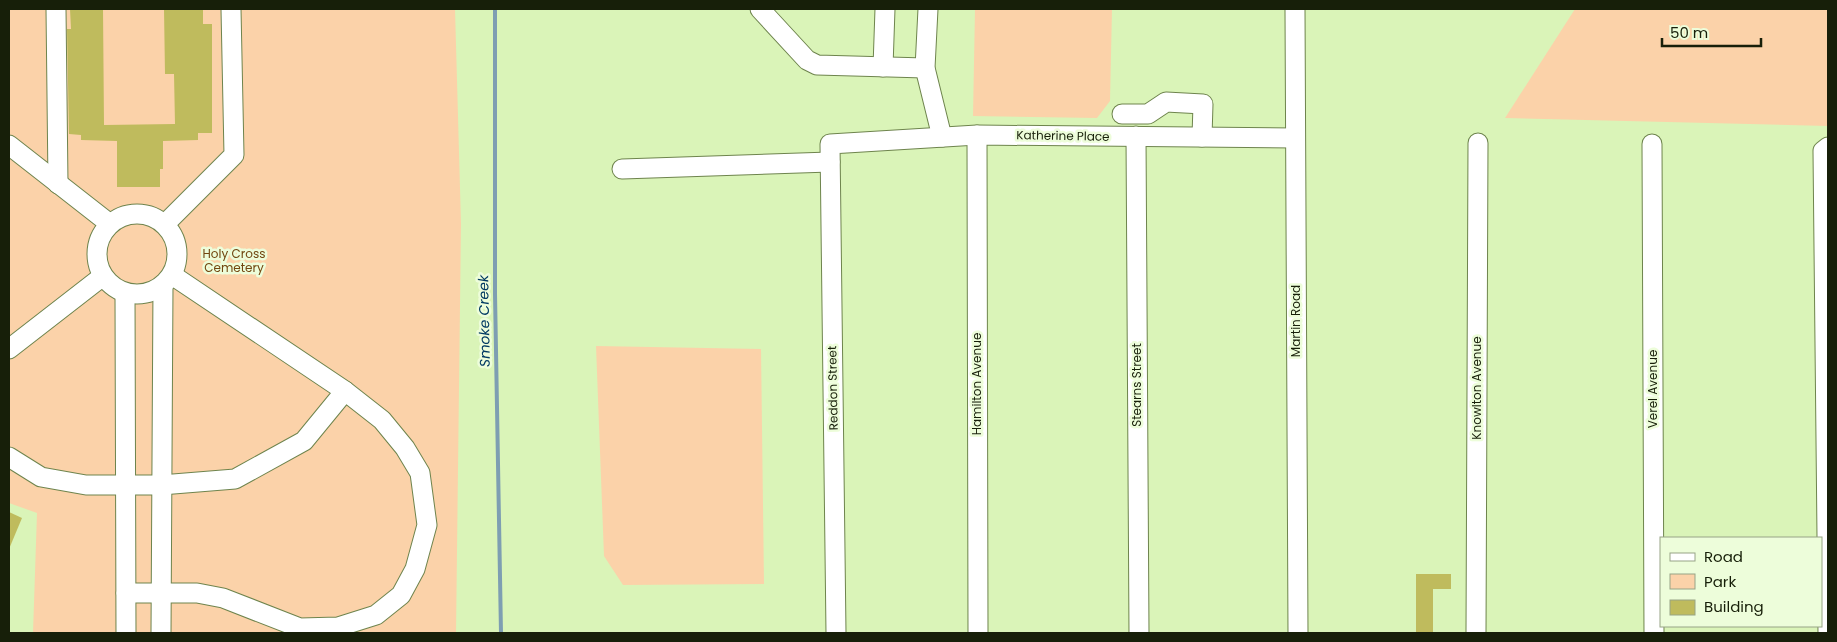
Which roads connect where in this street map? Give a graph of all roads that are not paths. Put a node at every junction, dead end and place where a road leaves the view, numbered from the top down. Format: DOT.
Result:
graph roads {
  1 [pos="56,9"];
  2 [pos="231,9"];
  3 [pos="760,9"];
  4 [pos="885,9"];
  5 [pos="928,9"];
  6 [pos="1295,9"];
  7 [pos="883,67"];
  8 [pos="925,68"];
  9 [pos="1122,114"];
  10 [pos="977,135"];
  11 [pos="1136,136"];
  12 [pos="942,137"];
  13 [pos="1202,137"];
  14 [pos="1295,138"];
  15 [pos="1478,143"];
  16 [pos="1652,144"];
  17 [pos="9,145"];
  18 [pos="1826,149"];
  19 [pos="830,153"];
  20 [pos="622,169"];
  21 [pos="58,184"];
  22 [pos="110,224"];
  23 [pos="165,224"];
  24 [pos="103,276"];
  25 [pos="168,280"];
  26 [pos="125,293"];
  27 [pos="9,349"];
  28 [pos="345,391"];
  29 [pos="9,457"];
  30 [pos="162,485"];
  31 [pos="125,486"];
  32 [pos="162,592"];
  33 [pos="126,593"];
  34 [pos="126,633"];
  35 [pos="161,633"];
  36 [pos="836,633"];
  37 [pos="978,633"];
  38 [pos="1139,633"];
  39 [pos="1298,633"];
  40 [pos="1476,633"];
  41 [pos="1654,633"];
  42 [pos="1828,633"];
  1 -- 21 [label="street"];
  2 -- 23 [label="street"];
  3 -- 7 [label="street"];
  4 -- 7 [label="street"];
  5 -- 8 [label="street"];
  6 -- 14 [label="street, Martin Road"];
  7 -- 8 [label="street"];
  8 -- 12 [label="street"];
  9 -- 13 [label="street"];
  10 -- 11 [label="street, Katherine Place"];
  10 -- 12 [label="street, Katherine Place"];
  10 -- 37 [label="street, Hamilton Avenue"];
  11 -- 13 [label="street, Katherine Place"];
  11 -- 38 [label="street, Stearns Street"];
  12 -- 19 [label="street, Katherine Place"];
  13 -- 14 [label="street, Katherine Place"];
  14 -- 39 [label="street, Martin Road"];
  15 -- 40 [label="street, Knowlton Avenue"];
  16 -- 41 [label="street, Verel Avenue"];
  17 -- 21 [label="street"];
  18 -- 42 [label="street"];
  19 -- 20 [label="street, Katherine Place"];
  19 -- 36 [label="street, Reddon Street"];
  21 -- 22 [label="street"];
  22 -- 23 [label="street"];
  22 -- 24 [label="street"];
  23 -- 25 [label="street"];
  24 -- 26 [label="street"];
  24 -- 27 [label="street"];
  25 -- 26 [label="street"];
  25 -- 28 [label="street"];
  25 -- 30 [label="street"];
  26 -- 31 [label="street"];
  28 -- 30 [label="street"];
  28 -- 32 [label="street"];
  29 -- 31 [label="street"];
  30 -- 31 [label="street"];
  30 -- 32 [label="street"];
  31 -- 33 [label="street"];
  32 -- 33 [label="street"];
  32 -- 35 [label="street"];
  33 -- 34 [label="street"];
}
